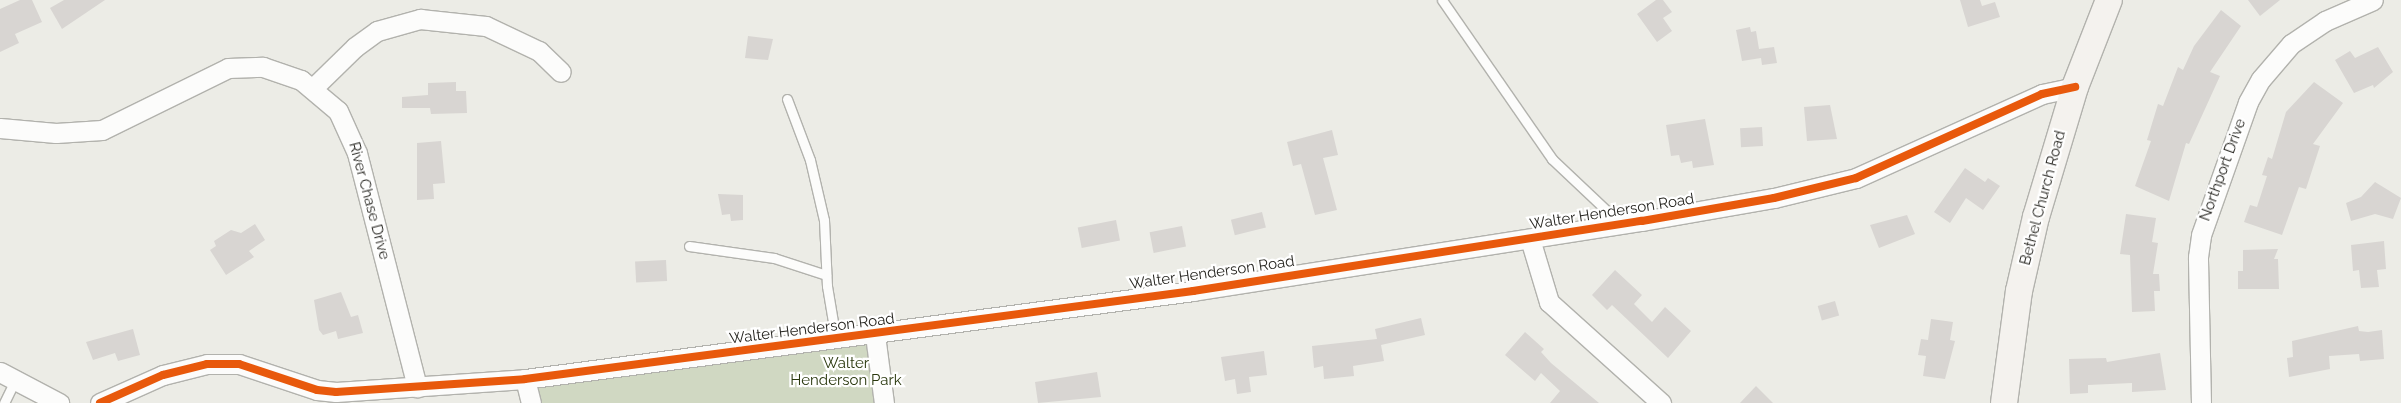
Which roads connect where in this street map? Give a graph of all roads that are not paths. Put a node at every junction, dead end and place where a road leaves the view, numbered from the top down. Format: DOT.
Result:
graph roads {
  1 [pos="1442,0"];
  2 [pos="2109,0"];
  3 [pos="2373,0"];
  4 [pos="561,72"];
  5 [pos="314,87"];
  6 [pos="2075,87"];
  7 [pos="787,99"];
  8 [pos="0,128"];
  9 [pos="1622,225"];
  10 [pos="1530,239"];
  11 [pos="689,246"];
  12 [pos="826,275"];
  13 [pos="876,335"];
  14 [pos="836,340"];
  15 [pos="8,376"];
  16 [pos="525,379"];
  17 [pos="417,387"];
  18 [pos="4,403"];
  19 [pos="59,403"];
  20 [pos="100,403"];
  21 [pos="531,403"];
  22 [pos="884,403"];
  23 [pos="1661,403"];
  24 [pos="2004,403"];
  25 [pos="2201,403"];
  1 -- 9 [label="lane"];
  2 -- 6 [label="street, Bethel Church Road"];
  3 -- 25 [label="street, Northport Drive"];
  4 -- 5 [label="street"];
  5 -- 8 [label="street, River Chase Drive"];
  5 -- 17 [label="street, River Chase Drive"];
  6 -- 9 [label="street, Walter Henderson Road"];
  6 -- 24 [label="street, Bethel Church Road"];
  7 -- 12 [label="lane"];
  9 -- 10 [label="street, Walter Henderson Road"];
  10 -- 13 [label="street, Walter Henderson Road"];
  10 -- 23 [label="street"];
  11 -- 12 [label="lane"];
  12 -- 14 [label="lane"];
  13 -- 14 [label="street, Walter Henderson Road"];
  13 -- 22 [label="street"];
  14 -- 16 [label="street, Walter Henderson Road"];
  15 -- 18 [label="lane"];
  15 -- 19 [label="street"];
  16 -- 17 [label="street, Walter Henderson Road"];
  16 -- 21 [label="street"];
  17 -- 20 [label="street, Walter Henderson Road"];
}
